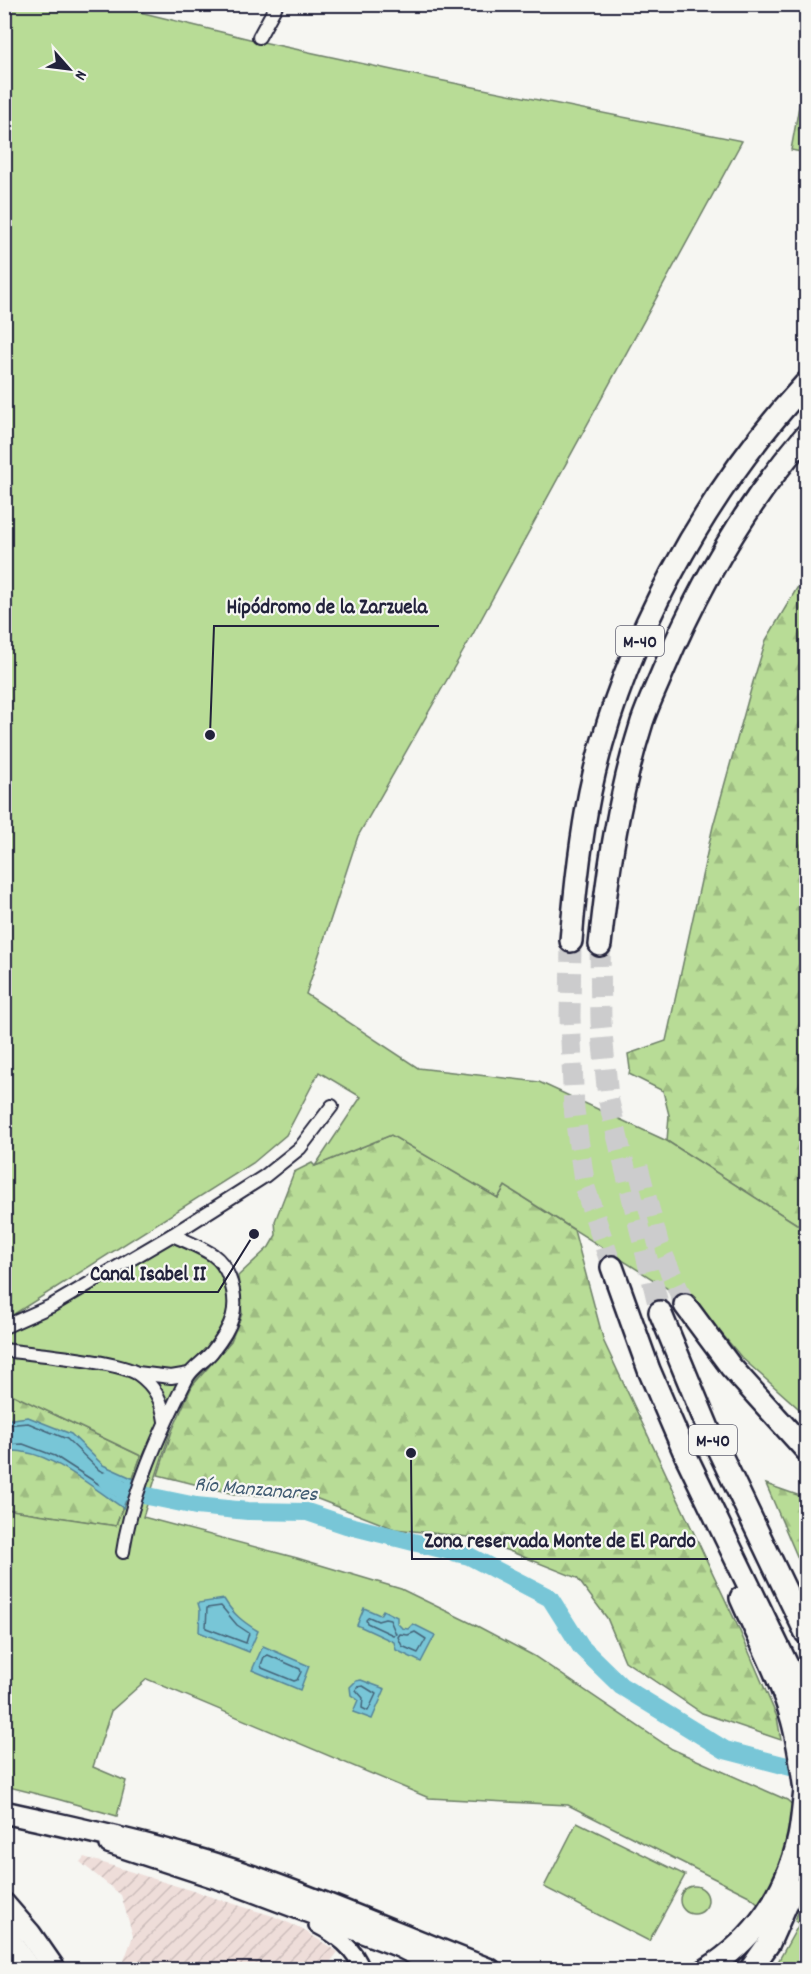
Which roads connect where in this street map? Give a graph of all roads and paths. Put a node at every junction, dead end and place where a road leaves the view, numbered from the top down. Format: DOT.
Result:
graph roads {
  1 [pos="277,4"];
  2 [pos="259,37"];
  3 [pos="807,383"];
  4 [pos="801,441"];
  5 [pos="572,941"];
  6 [pos="607,945"];
  7 [pos="332,1106"];
  8 [pos="172,1235"];
  9 [pos="612,1267"];
  10 [pos="685,1305"];
  11 [pos="660,1312"];
  12 [pos="4,1327"];
  13 [pos="4,1350"];
  14 [pos="137,1373"];
  15 [pos="189,1374"];
  16 [pos="165,1421"];
  17 [pos="807,1450"];
  18 [pos="721,1539"];
  19 [pos="123,1552"];
  20 [pos="807,1633"];
  21 [pos="807,1704"];
  22 [pos="806,1794"];
  23 [pos="4,1814"];
  24 [pos="807,1836"];
  25 [pos="269,1899"];
  26 [pos="4,1904"];
  27 [pos="4,1932"];
  28 [pos="392,1945"];
  29 [pos="30,1970"];
  30 [pos="55,1970"];
  31 [pos="362,1970"];
  32 [pos="441,1970"];
  33 [pos="449,1970"];
  34 [pos="490,1970"];
  35 [pos="706,1970"];
  36 [pos="750,1970"];
  1 -- 2 [label="street"];
  3 -- 5 [label="highway, M-40"];
  4 -- 6 [label="highway, M-40"];
  7 -- 8 [label="street"];
  8 -- 12 [label="street"];
  8 -- 15 [label="street"];
  9 -- 18 [label="highway, M-40"];
  10 -- 17 [label="highway"];
  11 -- 20 [label="highway, M-40"];
  13 -- 14 [label="street"];
  14 -- 15 [label="street"];
  14 -- 16 [label="street"];
  15 -- 16 [label="street"];
  16 -- 19 [label="street"];
  18 -- 21 [label="highway"];
  18 -- 22 [label="highway"];
  22 -- 35 [label="highway"];
  23 -- 25 [label="street"];
  23 -- 34 [label="highway"];
  24 -- 36 [label="highway"];
  25 -- 28 [label="street"];
  25 -- 31 [label="street"];
  26 -- 30 [label="highway"];
  27 -- 29 [label="highway"];
  28 -- 32 [label="main road"];
  28 -- 33 [label="street"];
}
